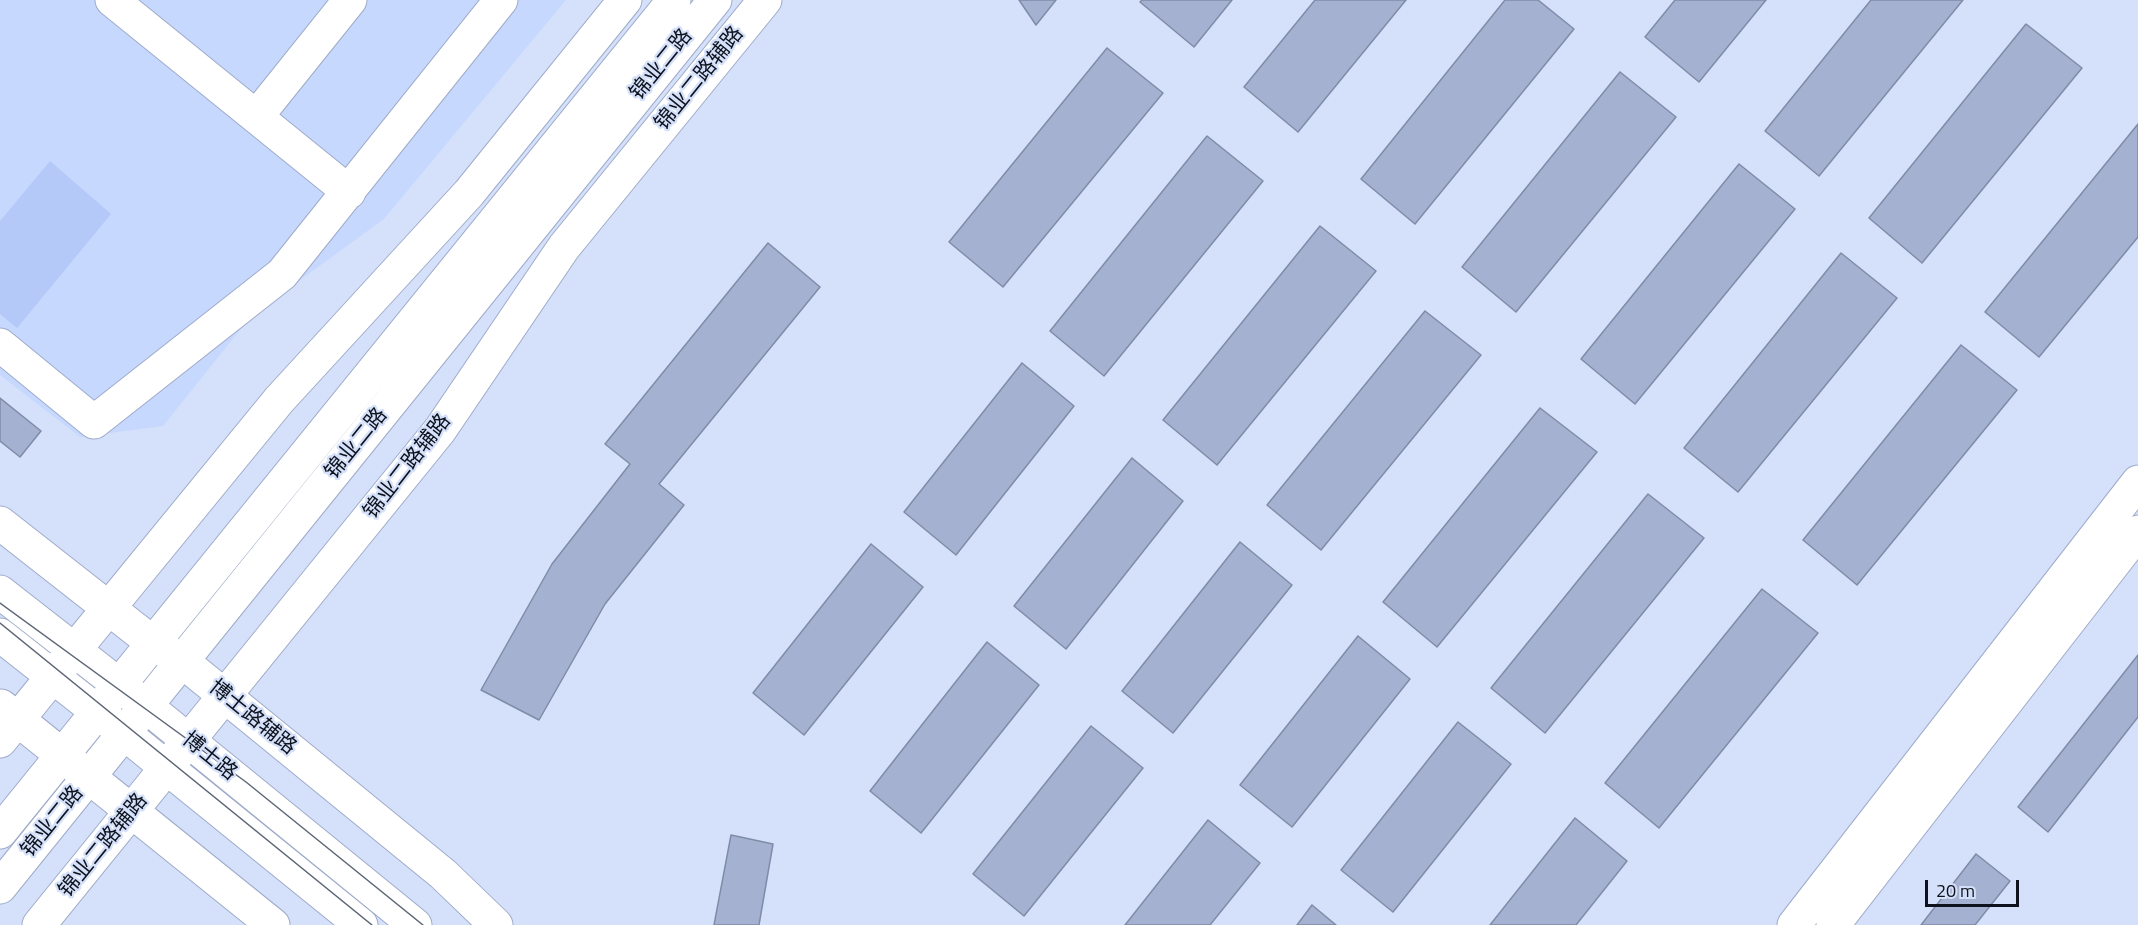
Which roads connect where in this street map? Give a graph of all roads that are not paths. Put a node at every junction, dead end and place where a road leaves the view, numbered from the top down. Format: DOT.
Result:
graph roads {
  1 [pos="112,0"];
  2 [pos="350,0"];
  3 [pos="501,0"];
  4 [pos="625,0"];
  5 [pos="674,0"];
  6 [pos="715,0"];
  7 [pos="765,0"];
  8 [pos="257,116"];
  9 [pos="349,192"];
  10 [pos="0,345"];
  11 [pos="2138,482"];
  12 [pos="0,523"];
  13 [pos="2138,532"];
  14 [pos="0,592"];
  15 [pos="108,609"];
  16 [pos="0,635"];
  17 [pos="153,643"];
  18 [pos="74,650"];
  19 [pos="182,661"];
  20 [pos="53,677"];
  21 [pos="119,686"];
  22 [pos="224,696"];
  23 [pos="146,706"];
  24 [pos="98,711"];
  25 [pos="6,722"];
  26 [pos="125,734"];
  27 [pos="188,740"];
  28 [pos="63,755"];
  29 [pos="166,767"];
  30 [pos="90,777"];
  31 [pos="132,811"];
  32 [pos="0,832"];
  33 [pos="0,888"];
  34 [pos="39,925"];
  35 [pos="273,925"];
  36 [pos="361,925"];
  37 [pos="415,925"];
  38 [pos="496,925"];
  39 [pos="1794,925"];
  40 [pos="1833,925"];
  1 -- 8 [label="street"];
  2 -- 8 [label="street"];
  3 -- 9 [label="street"];
  4 -- 15 [label="street"];
  5 -- 17 [label="street, 锦业二路"];
  6 -- 19 [label="street, 锦业二路"];
  7 -- 22 [label="street, 锦业二路辅路"];
  8 -- 9 [label="street"];
  9 -- 10 [label="street"];
  11 -- 39 [label="street"];
  12 -- 15 [label="street, 博士路辅路"];
  13 -- 40 [label="street"];
  14 -- 18 [label="street, 博士路"];
  15 -- 17 [label="street, 博士路辅路"];
  15 -- 18 [label="street"];
  16 -- 20 [label="street, 博士路"];
  17 -- 19 [label="street, 博士路辅路"];
  17 -- 21 [label="street, 锦业二路"];
  18 -- 20 [label="street"];
  18 -- 21 [label="street, 博士路"];
  19 -- 22 [label="street, 博士路辅路"];
  19 -- 23 [label="street, 锦业二路"];
  20 -- 24 [label="street, 博士路"];
  20 -- 25 [label="street"];
  21 -- 23 [label="street, 博士路"];
  21 -- 24 [label="street, 锦业二路"];
  22 -- 27 [label="street, 锦业二路辅路"];
  22 -- 38 [label="street, 博士路辅路"];
  23 -- 26 [label="street, 锦业二路"];
  23 -- 27 [label="street, 博士路"];
  24 -- 26 [label="street, 博士路"];
  24 -- 28 [label="street, 锦业二路"];
  25 -- 28 [label="street"];
  26 -- 29 [label="street, 博士路"];
  26 -- 30 [label="street, 锦业二路"];
  27 -- 29 [label="street, 锦业二路辅路"];
  27 -- 37 [label="street, 博士路"];
  28 -- 30 [label="street"];
  28 -- 32 [label="street, 锦业二路"];
  29 -- 31 [label="street, 锦业二路辅路"];
  29 -- 36 [label="street, 博士路"];
  30 -- 31 [label="street"];
  30 -- 33 [label="street, 锦业二路"];
  31 -- 34 [label="street, 锦业二路辅路"];
  31 -- 35 [label="street"];
}
